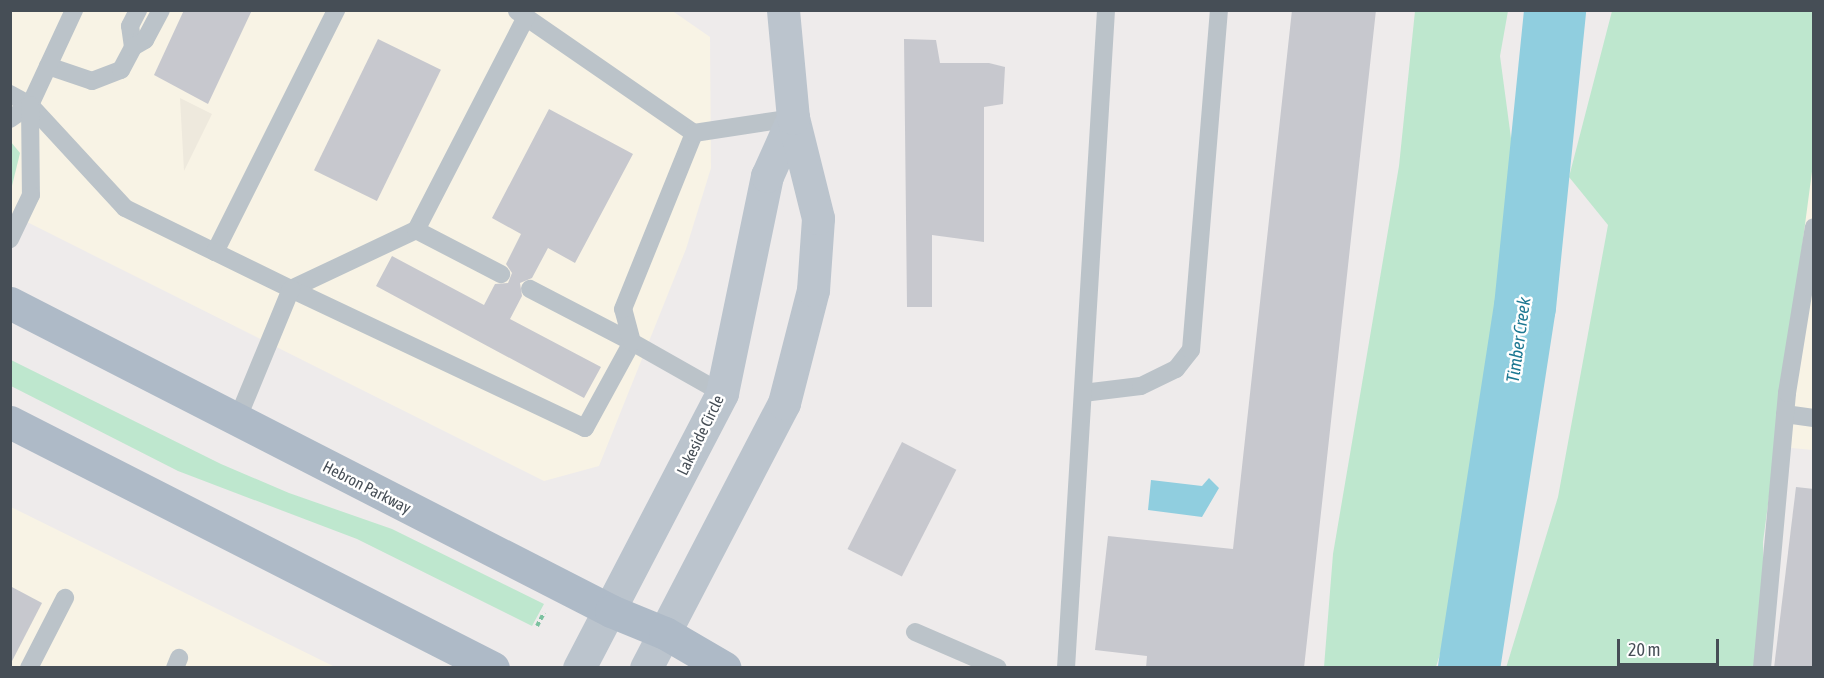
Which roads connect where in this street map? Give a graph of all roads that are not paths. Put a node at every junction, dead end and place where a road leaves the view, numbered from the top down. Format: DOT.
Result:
graph roads {
  1 [pos="74,10"];
  2 [pos="138,10"];
  3 [pos="161,10"];
  4 [pos="336,10"];
  5 [pos="783,10"];
  6 [pos="1106,10"];
  7 [pos="1219,10"];
  8 [pos="521,14"];
  9 [pos="133,47"];
  10 [pos="48,66"];
  11 [pos="10,94"];
  12 [pos="30,105"];
  13 [pos="793,118"];
  14 [pos="10,119"];
  15 [pos="694,133"];
  16 [pos="1814,227"];
  17 [pos="416,230"];
  18 [pos="10,239"];
  19 [pos="215,252"];
  20 [pos="501,274"];
  21 [pos="291,289"];
  22 [pos="530,289"];
  23 [pos="10,303"];
  24 [pos="632,342"];
  25 [pos="722,393"];
  26 [pos="1083,393"];
  27 [pos="1785,414"];
  28 [pos="1814,418"];
  29 [pos="237,420"];
  30 [pos="10,422"];
  31 [pos="65,598"];
  32 [pos="611,612"];
  33 [pos="915,632"];
  34 [pos="665,633"];
  35 [pos="29,668"];
  36 [pos="493,668"];
  37 [pos="579,668"];
  38 [pos="646,668"];
  39 [pos="725,668"];
  40 [pos="998,668"];
  41 [pos="1066,668"];
  42 [pos="1762,668"];
  1 -- 10 [label="lane"];
  2 -- 9 [label="lane"];
  3 -- 9 [label="lane"];
  4 -- 19 [label="lane"];
  5 -- 13 [label="street, Lakeside Circle"];
  6 -- 26 [label="lane"];
  7 -- 26 [label="lane"];
  8 -- 15 [label="lane"];
  8 -- 17 [label="lane"];
  9 -- 10 [label="lane"];
  10 -- 12 [label="lane"];
  11 -- 12 [label="lane"];
  12 -- 14 [label="lane"];
  12 -- 18 [label="lane"];
  12 -- 19 [label="lane"];
  13 -- 15 [label="lane"];
  13 -- 25 [label="street, Lakeside Circle"];
  13 -- 34 [label="street, Lakeside Circle"];
  15 -- 24 [label="lane"];
  16 -- 27 [label="lane"];
  17 -- 20 [label="lane"];
  17 -- 21 [label="lane"];
  19 -- 21 [label="lane"];
  21 -- 24 [label="lane"];
  21 -- 29 [label="lane"];
  22 -- 24 [label="lane"];
  23 -- 29 [label="main road, Hebron Parkway"];
  24 -- 25 [label="lane"];
  25 -- 32 [label="street, Lakeside Circle"];
  26 -- 41 [label="lane"];
  27 -- 28 [label="lane"];
  27 -- 42 [label="lane"];
  29 -- 32 [label="main road, Hebron Parkway"];
  30 -- 36 [label="main road"];
  31 -- 35 [label="lane"];
  32 -- 34 [label="main road, Hebron Parkway"];
  32 -- 37 [label="street, Lakeside Circle"];
  33 -- 40 [label="lane"];
  34 -- 38 [label="street, Lakeside Circle"];
  34 -- 39 [label="main road, Hebron Parkway"];
}
